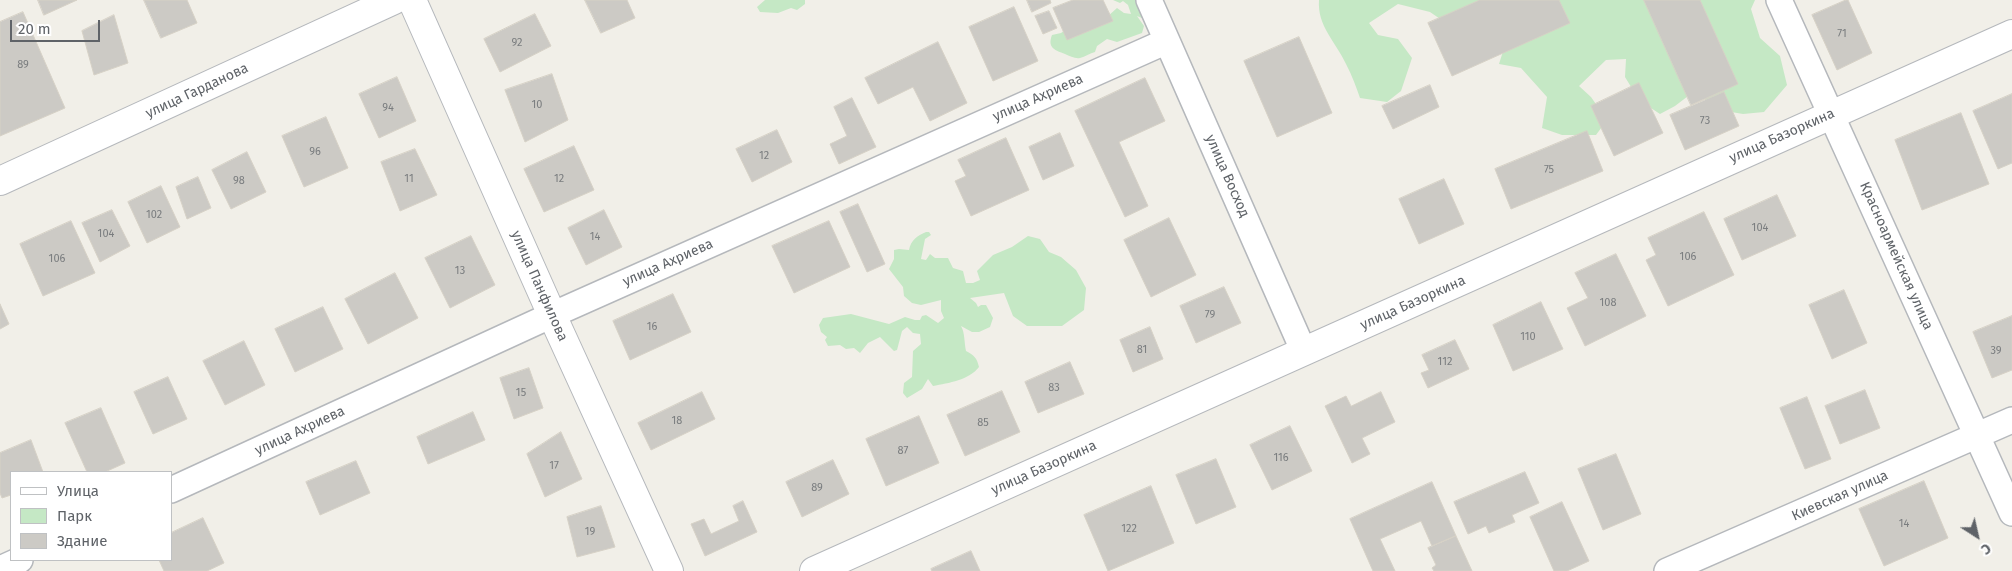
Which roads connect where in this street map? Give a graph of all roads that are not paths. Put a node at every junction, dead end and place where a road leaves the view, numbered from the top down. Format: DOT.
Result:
graph roads {
  1 [pos="394,0"];
  2 [pos="412,0"];
  3 [pos="1149,0"];
  4 [pos="1779,0"];
  5 [pos="2012,34"];
  6 [pos="1167,41"];
  7 [pos="1831,114"];
  8 [pos="0,181"];
  9 [pos="552,315"];
  10 [pos="1304,352"];
  11 [pos="2012,420"];
  12 [pos="1977,436"];
  13 [pos="172,490"];
  14 [pos="2012,513"];
  15 [pos="18,561"];
  16 [pos="0,569"];
  17 [pos="669,571"];
  18 [pos="814,571"];
  19 [pos="1667,571"];
  1 -- 8 [label="street, улица Гарданова"];
  2 -- 9 [label="street, улица Панфилова"];
  3 -- 6 [label="street, улица Восход"];
  4 -- 7 [label="street, Красноармейская улица"];
  5 -- 7 [label="street, улица Базоркина"];
  6 -- 9 [label="street, улица Ахриева"];
  6 -- 10 [label="street, улица Восход"];
  7 -- 10 [label="street, улица Базоркина"];
  7 -- 12 [label="street, Красноармейская улица"];
  9 -- 13 [label="street, улица Ахриева"];
  9 -- 17 [label="street, улица Панфилова"];
  10 -- 18 [label="street, улица Базоркина"];
  11 -- 12 [label="street, Киевская улица"];
  12 -- 14 [label="street, Красноармейская улица"];
  12 -- 19 [label="street, Киевская улица"];
  15 -- 16 [label="street"];
}
